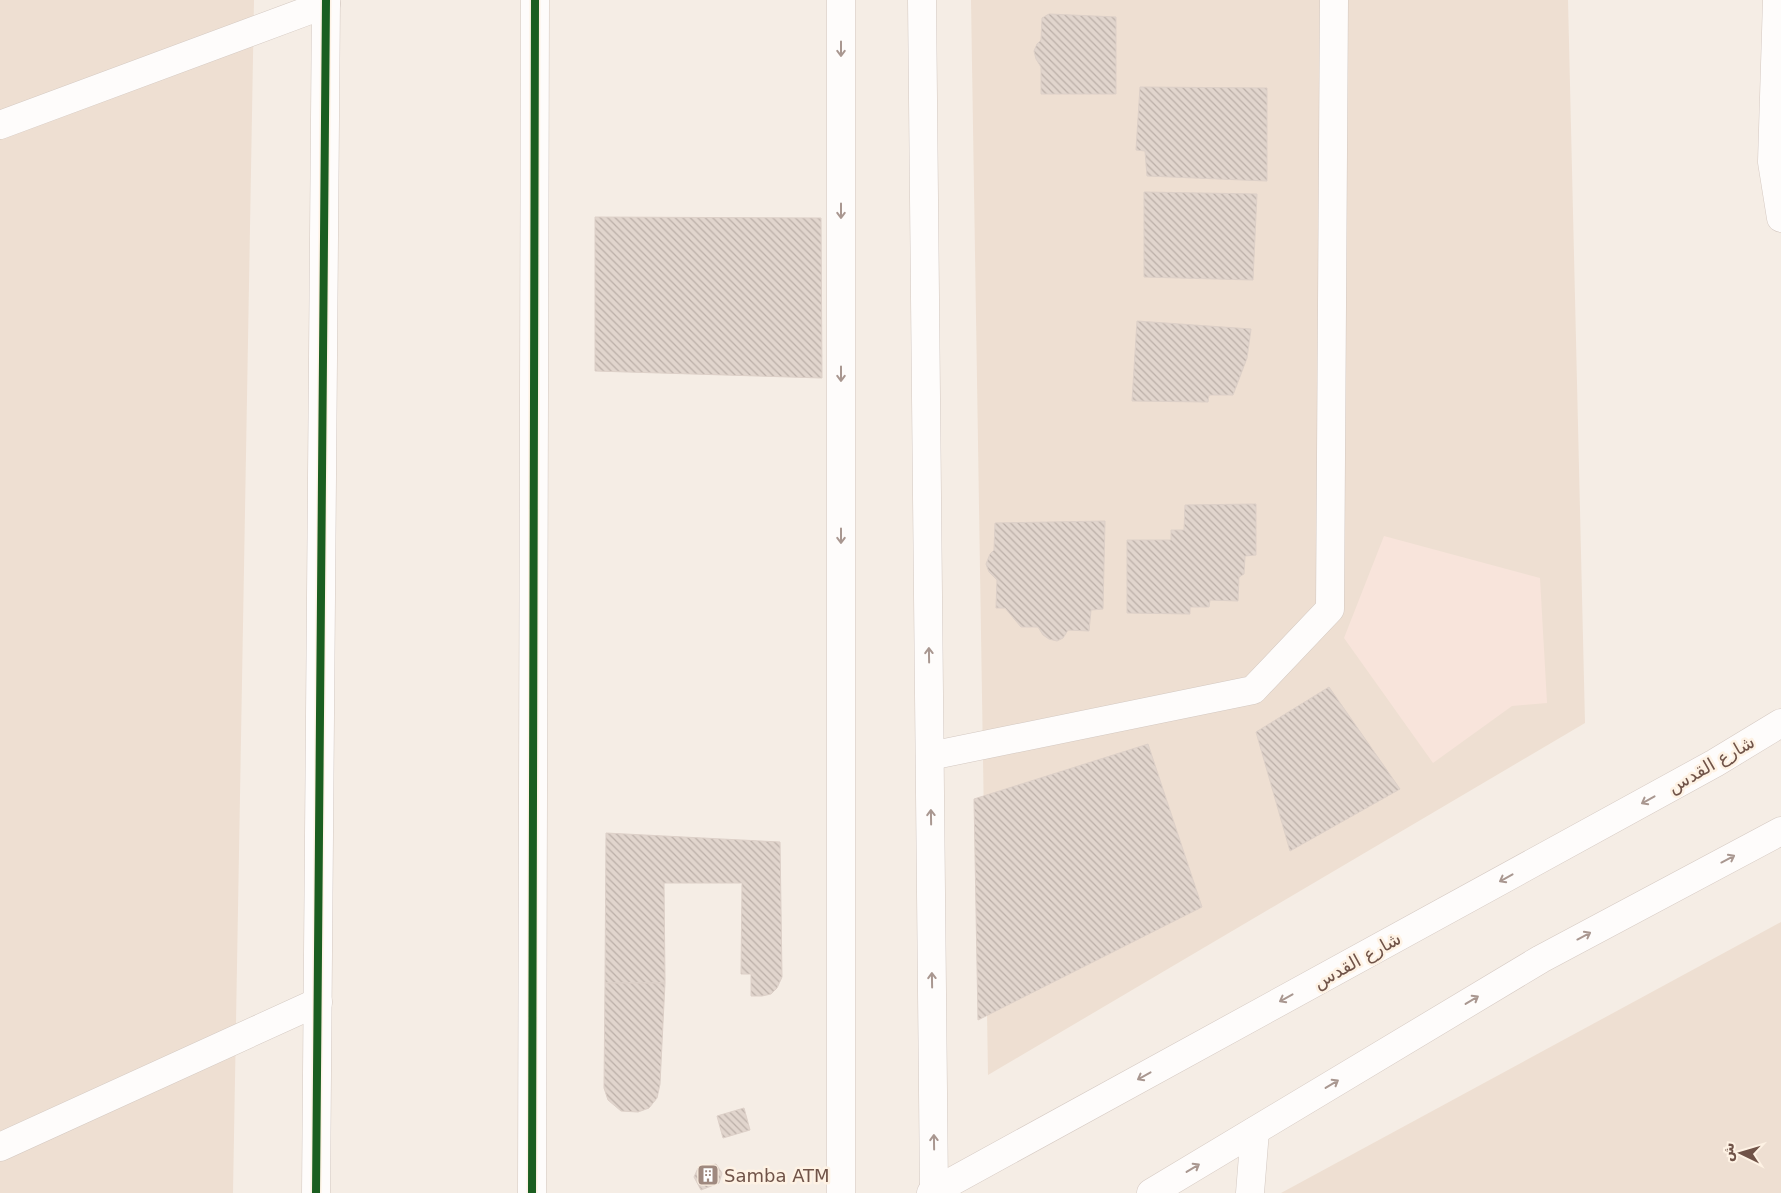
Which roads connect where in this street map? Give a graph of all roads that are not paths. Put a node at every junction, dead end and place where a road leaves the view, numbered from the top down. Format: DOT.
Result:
graph roads {
  1 [pos="535,0"];
  2 [pos="841,0"];
  3 [pos="922,0"];
  4 [pos="1334,0"];
  5 [pos="1777,0"];
  6 [pos="326,2"];
  7 [pos="0,125"];
  8 [pos="1781,218"];
  9 [pos="1781,723"];
  10 [pos="930,756"];
  11 [pos="1781,831"];
  12 [pos="318,1002"];
  13 [pos="1255,1131"];
  14 [pos="0,1147"];
  15 [pos="932,1192"];
  16 [pos="316,1193"];
  17 [pos="532,1193"];
  18 [pos="841,1193"];
  19 [pos="1151,1193"];
  20 [pos="1250,1193"];
  1 -- 17 [label="street"];
  2 -- 18 [label="street, one-way"];
  10 -- 3 [label="street, one-way"];
  4 -- 10 [label="street"];
  5 -- 8 [label="street"];
  6 -- 7 [label="street"];
  6 -- 12 [label="street"];
  9 -- 15 [label="street, شارع القدس, one-way"];
  15 -- 10 [label="street, one-way"];
  13 -- 11 [label="street, one-way"];
  12 -- 14 [label="street"];
  12 -- 16 [label="street"];
  19 -- 13 [label="street, one-way"];
  13 -- 20 [label="street"];
}
